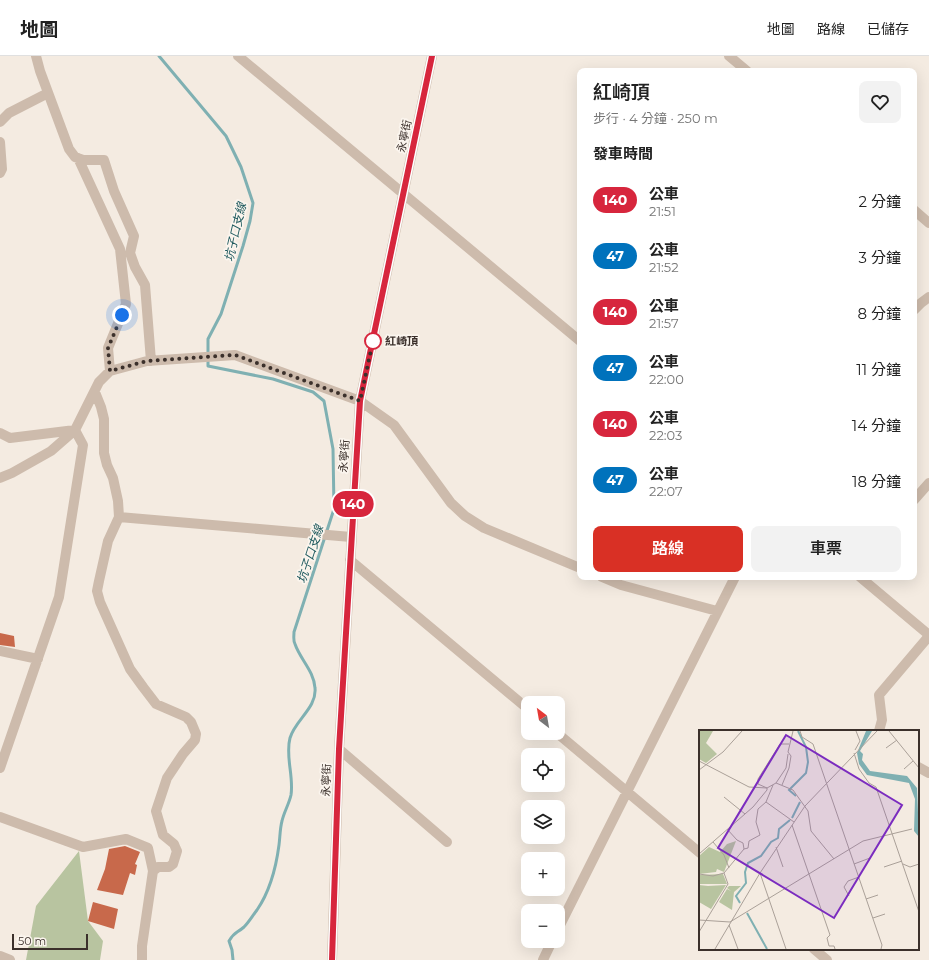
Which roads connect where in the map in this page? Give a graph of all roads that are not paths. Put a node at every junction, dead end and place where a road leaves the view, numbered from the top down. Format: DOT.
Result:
graph roads {
  1 [pos="36,56"];
  2 [pos="238,56"];
  3 [pos="432,56"];
  4 [pos="729,56"];
  5 [pos="743,68"];
  6 [pos="48,93"];
  7 [pos="0,122"];
  8 [pos="0,142"];
  9 [pos="78,158"];
  10 [pos="0,172"];
  11 [pos="404,193"];
  12 [pos="917,212"];
  13 [pos="929,222"];
  14 [pos="929,297"];
  15 [pos="917,307"];
  16 [pos="577,338"];
  17 [pos="151,361"];
  18 [pos="110,371"];
  19 [pos="95,392"];
  20 [pos="360,401"];
  21 [pos="75,430"];
  22 [pos="0,433"];
  23 [pos="0,478"];
  24 [pos="929,483"];
  25 [pos="917,497"];
  26 [pos="119,517"];
  27 [pos="351,537"];
  28 [pos="350,560"];
  29 [pos="577,567"];
  30 [pos="609,580"];
  31 [pos="733,580"];
  32 [pos="864,580"];
  33 [pos="717,611"];
  34 [pos="929,635"];
  35 [pos="0,650"];
  36 [pos="38,659"];
  37 [pos="521,703"];
  38 [pos="879,730"];
  39 [pos="565,740"];
  40 [pos="339,749"];
  41 [pos="0,768"];
  42 [pos="919,768"];
  43 [pos="929,773"];
  44 [pos="627,792"];
  45 [pos="0,817"];
  46 [pos="447,842"];
  47 [pos="699,852"];
  48 [pos="153,871"];
  49 [pos="565,915"];
  50 [pos="548,948"];
  51 [pos="815,950"];
  52 [pos="0,956"];
  53 [pos="334,958"];
  54 [pos="10,960"];
  55 [pos="142,960"];
  56 [pos="542,960"];
  57 [pos="827,960"];
  1 -- 6 [label="street"];
  2 -- 11 [label="street"];
  3 -- 11 [label="street, 永寧街"];
  4 -- 5 [label="street"];
  6 -- 7 [label="street"];
  6 -- 9 [label="street"];
  8 -- 10 [label="street"];
  9 -- 17 [label="street"];
  9 -- 18 [label="street"];
  11 -- 16 [label="street"];
  11 -- 20 [label="street, 永寧街"];
  12 -- 13 [label="street"];
  14 -- 15 [label="street"];
  17 -- 18 [label="street"];
  17 -- 20 [label="street"];
  18 -- 19 [label="street"];
  19 -- 21 [label="street"];
  19 -- 26 [label="street"];
  20 -- 27 [label="street, 永寧街"];
  20 -- 29 [label="street"];
  21 -- 22 [label="street"];
  21 -- 23 [label="street"];
  21 -- 36 [label="street"];
  24 -- 25 [label="street"];
  26 -- 27 [label="street"];
  26 -- 48 [label="street"];
  27 -- 28 [label="street, 永寧街"];
  28 -- 37 [label="street"];
  28 -- 40 [label="street, 永寧街"];
  30 -- 33 [label="street"];
  31 -- 33 [label="street"];
  32 -- 34 [label="street"];
  33 -- 44 [label="street"];
  34 -- 38 [label="street"];
  35 -- 36 [label="street"];
  36 -- 41 [label="street"];
  39 -- 44 [label="street"];
  40 -- 46 [label="street"];
  40 -- 53 [label="street, 永寧街"];
  42 -- 43 [label="street"];
  44 -- 47 [label="street"];
  44 -- 49 [label="street"];
  45 -- 48 [label="street"];
  48 -- 55 [label="street"];
  50 -- 56 [label="street"];
  51 -- 57 [label="street"];
  52 -- 54 [label="street"];
}
